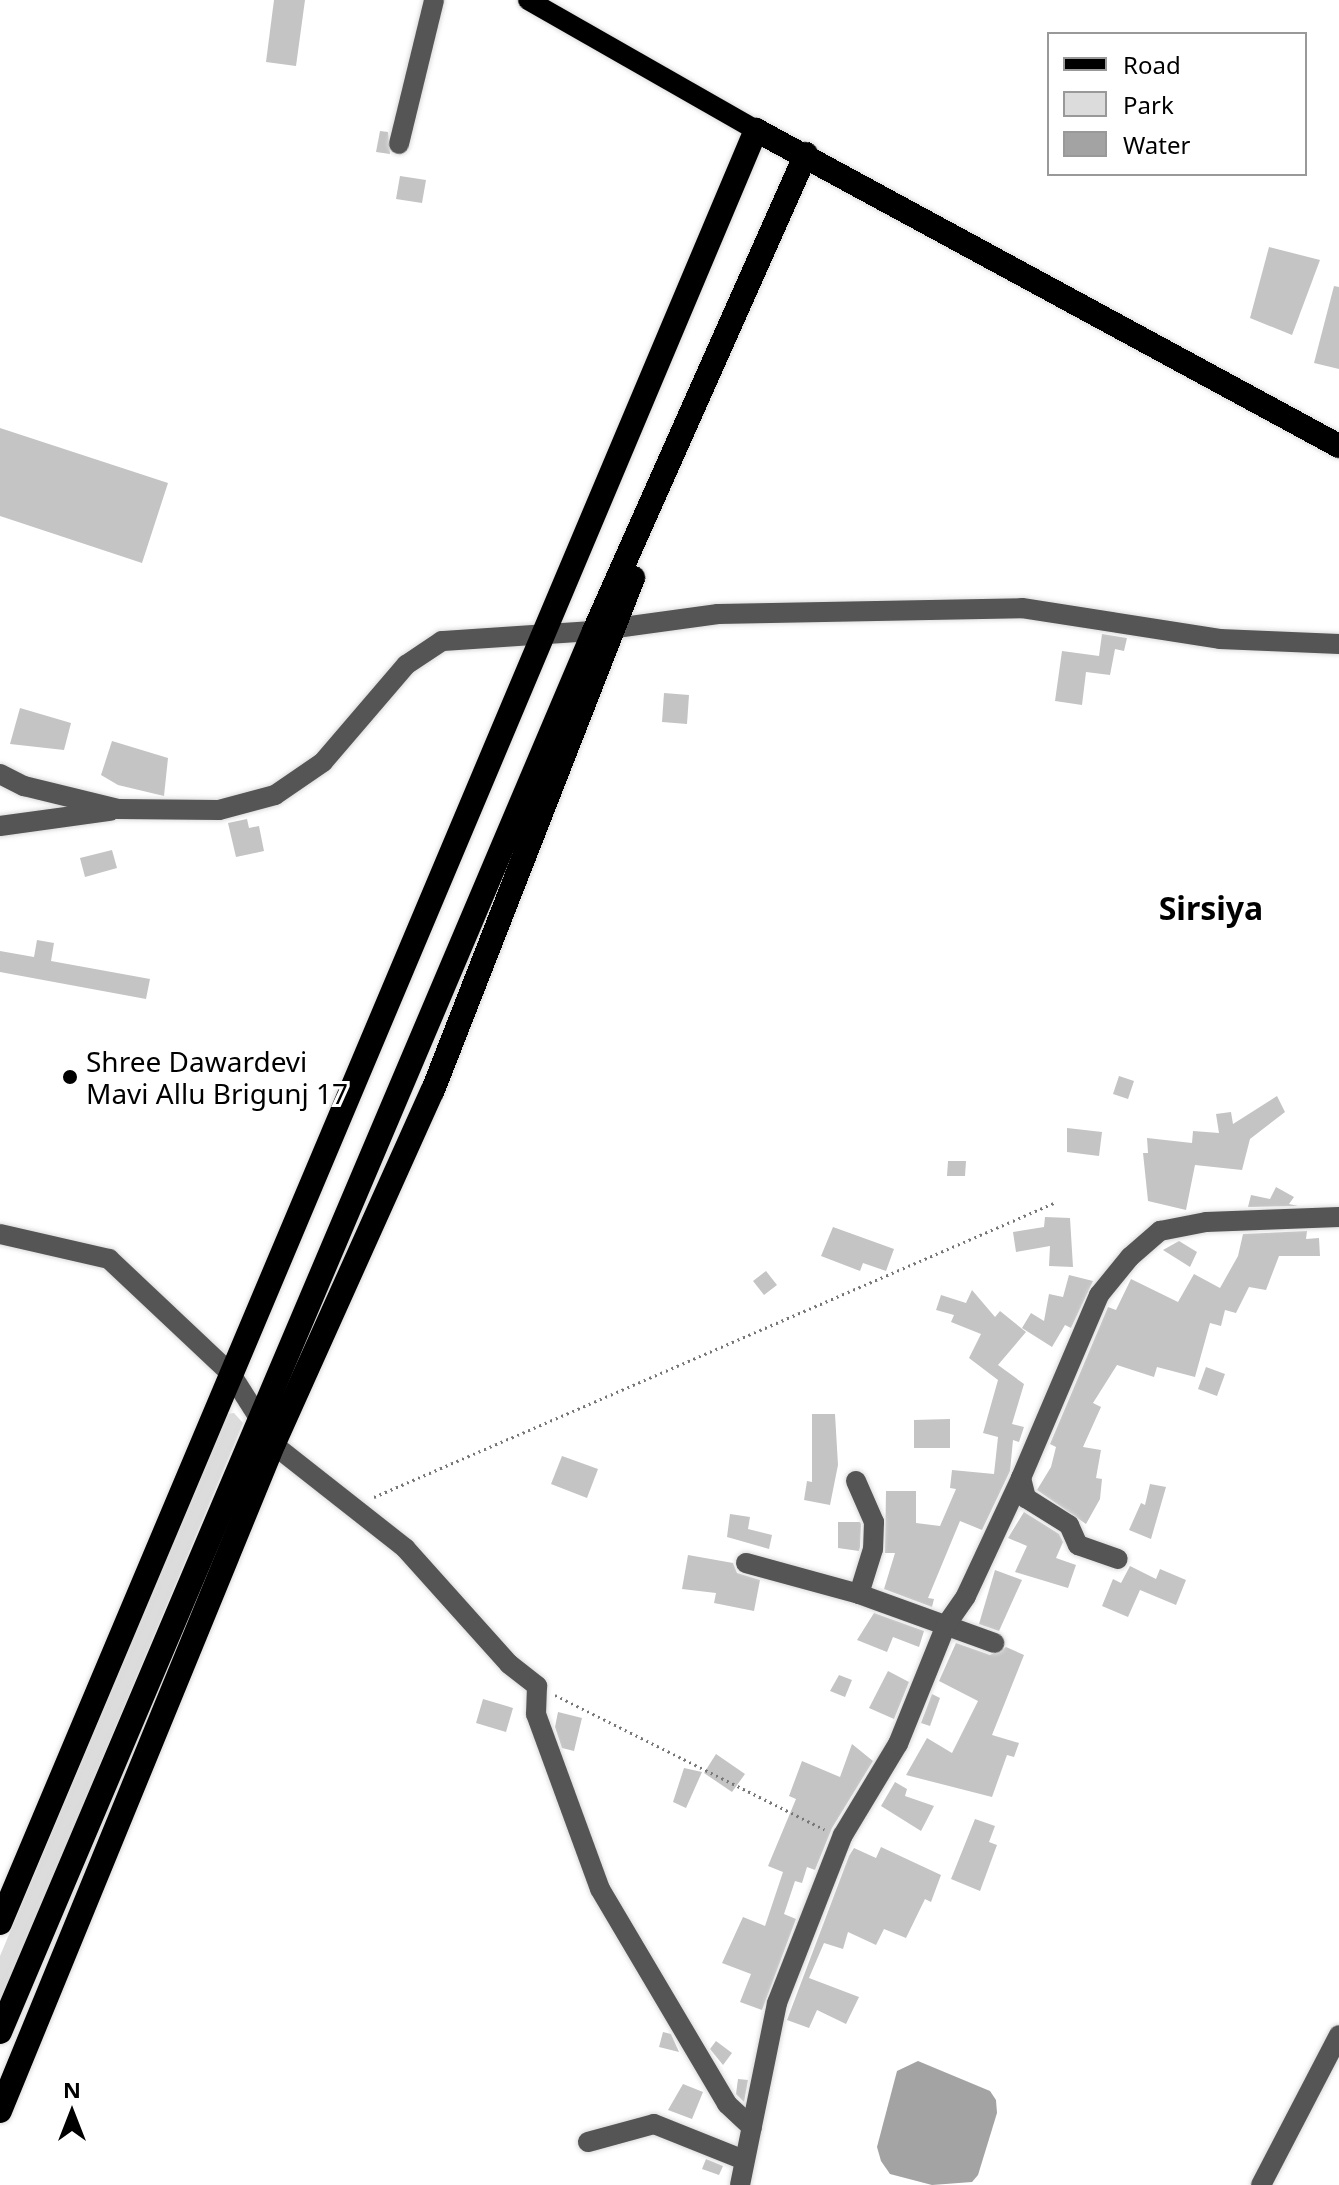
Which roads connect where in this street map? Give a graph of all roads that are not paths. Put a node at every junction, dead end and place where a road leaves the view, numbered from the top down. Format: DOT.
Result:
graph roads {
  1 [pos="434,0"];
  2 [pos="528,0"];
  3 [pos="756,130"];
  4 [pos="399,144"];
  5 [pos="806,154"];
  6 [pos="1339,446"];
  7 [pos="605,630"];
  8 [pos="545,638"];
  9 [pos="1339,644"];
  10 [pos="0,774"];
  11 [pos="118,809"];
  12 [pos="0,826"];
  13 [pos="1339,1217"];
  14 [pos="0,1234"];
  15 [pos="231,1374"];
  16 [pos="257,1419"];
  17 [pos="274,1443"];
  18 [pos="1021,1478"];
  19 [pos="856,1481"];
  20 [pos="1118,1559"];
  21 [pos="746,1563"];
  22 [pos="859,1594"];
  23 [pos="946,1625"];
  24 [pos="994,1643"];
  25 [pos="0,1923"];
  26 [pos="0,2032"];
  27 [pos="1339,2035"];
  28 [pos="0,2111"];
  29 [pos="752,2127"];
  30 [pos="588,2142"];
  31 [pos="744,2160"];
  32 [pos="740,2185"];
  33 [pos="1261,2185"];
  1 -- 4 [label="street"];
  2 -- 3 [label="main road"];
  3 -- 5 [label="highway"];
  3 -- 8 [label="highway"];
  5 -- 6 [label="highway"];
  5 -- 7 [label="highway"];
  7 -- 8 [label="street"];
  7 -- 9 [label="street"];
  7 -- 16 [label="highway"];
  7 -- 17 [label="highway"];
  8 -- 11 [label="street"];
  8 -- 15 [label="highway"];
  10 -- 11 [label="street"];
  11 -- 12 [label="street"];
  13 -- 18 [label="street"];
  14 -- 15 [label="street"];
  15 -- 16 [label="street"];
  15 -- 25 [label="highway"];
  16 -- 17 [label="street"];
  16 -- 26 [label="highway"];
  17 -- 28 [label="highway"];
  17 -- 29 [label="street"];
  18 -- 20 [label="street"];
  18 -- 23 [label="street"];
  19 -- 22 [label="street"];
  21 -- 22 [label="street"];
  22 -- 23 [label="street"];
  23 -- 24 [label="street"];
  23 -- 29 [label="street"];
  27 -- 33 [label="street"];
  29 -- 31 [label="street"];
  30 -- 31 [label="street"];
  31 -- 32 [label="street"];
}
